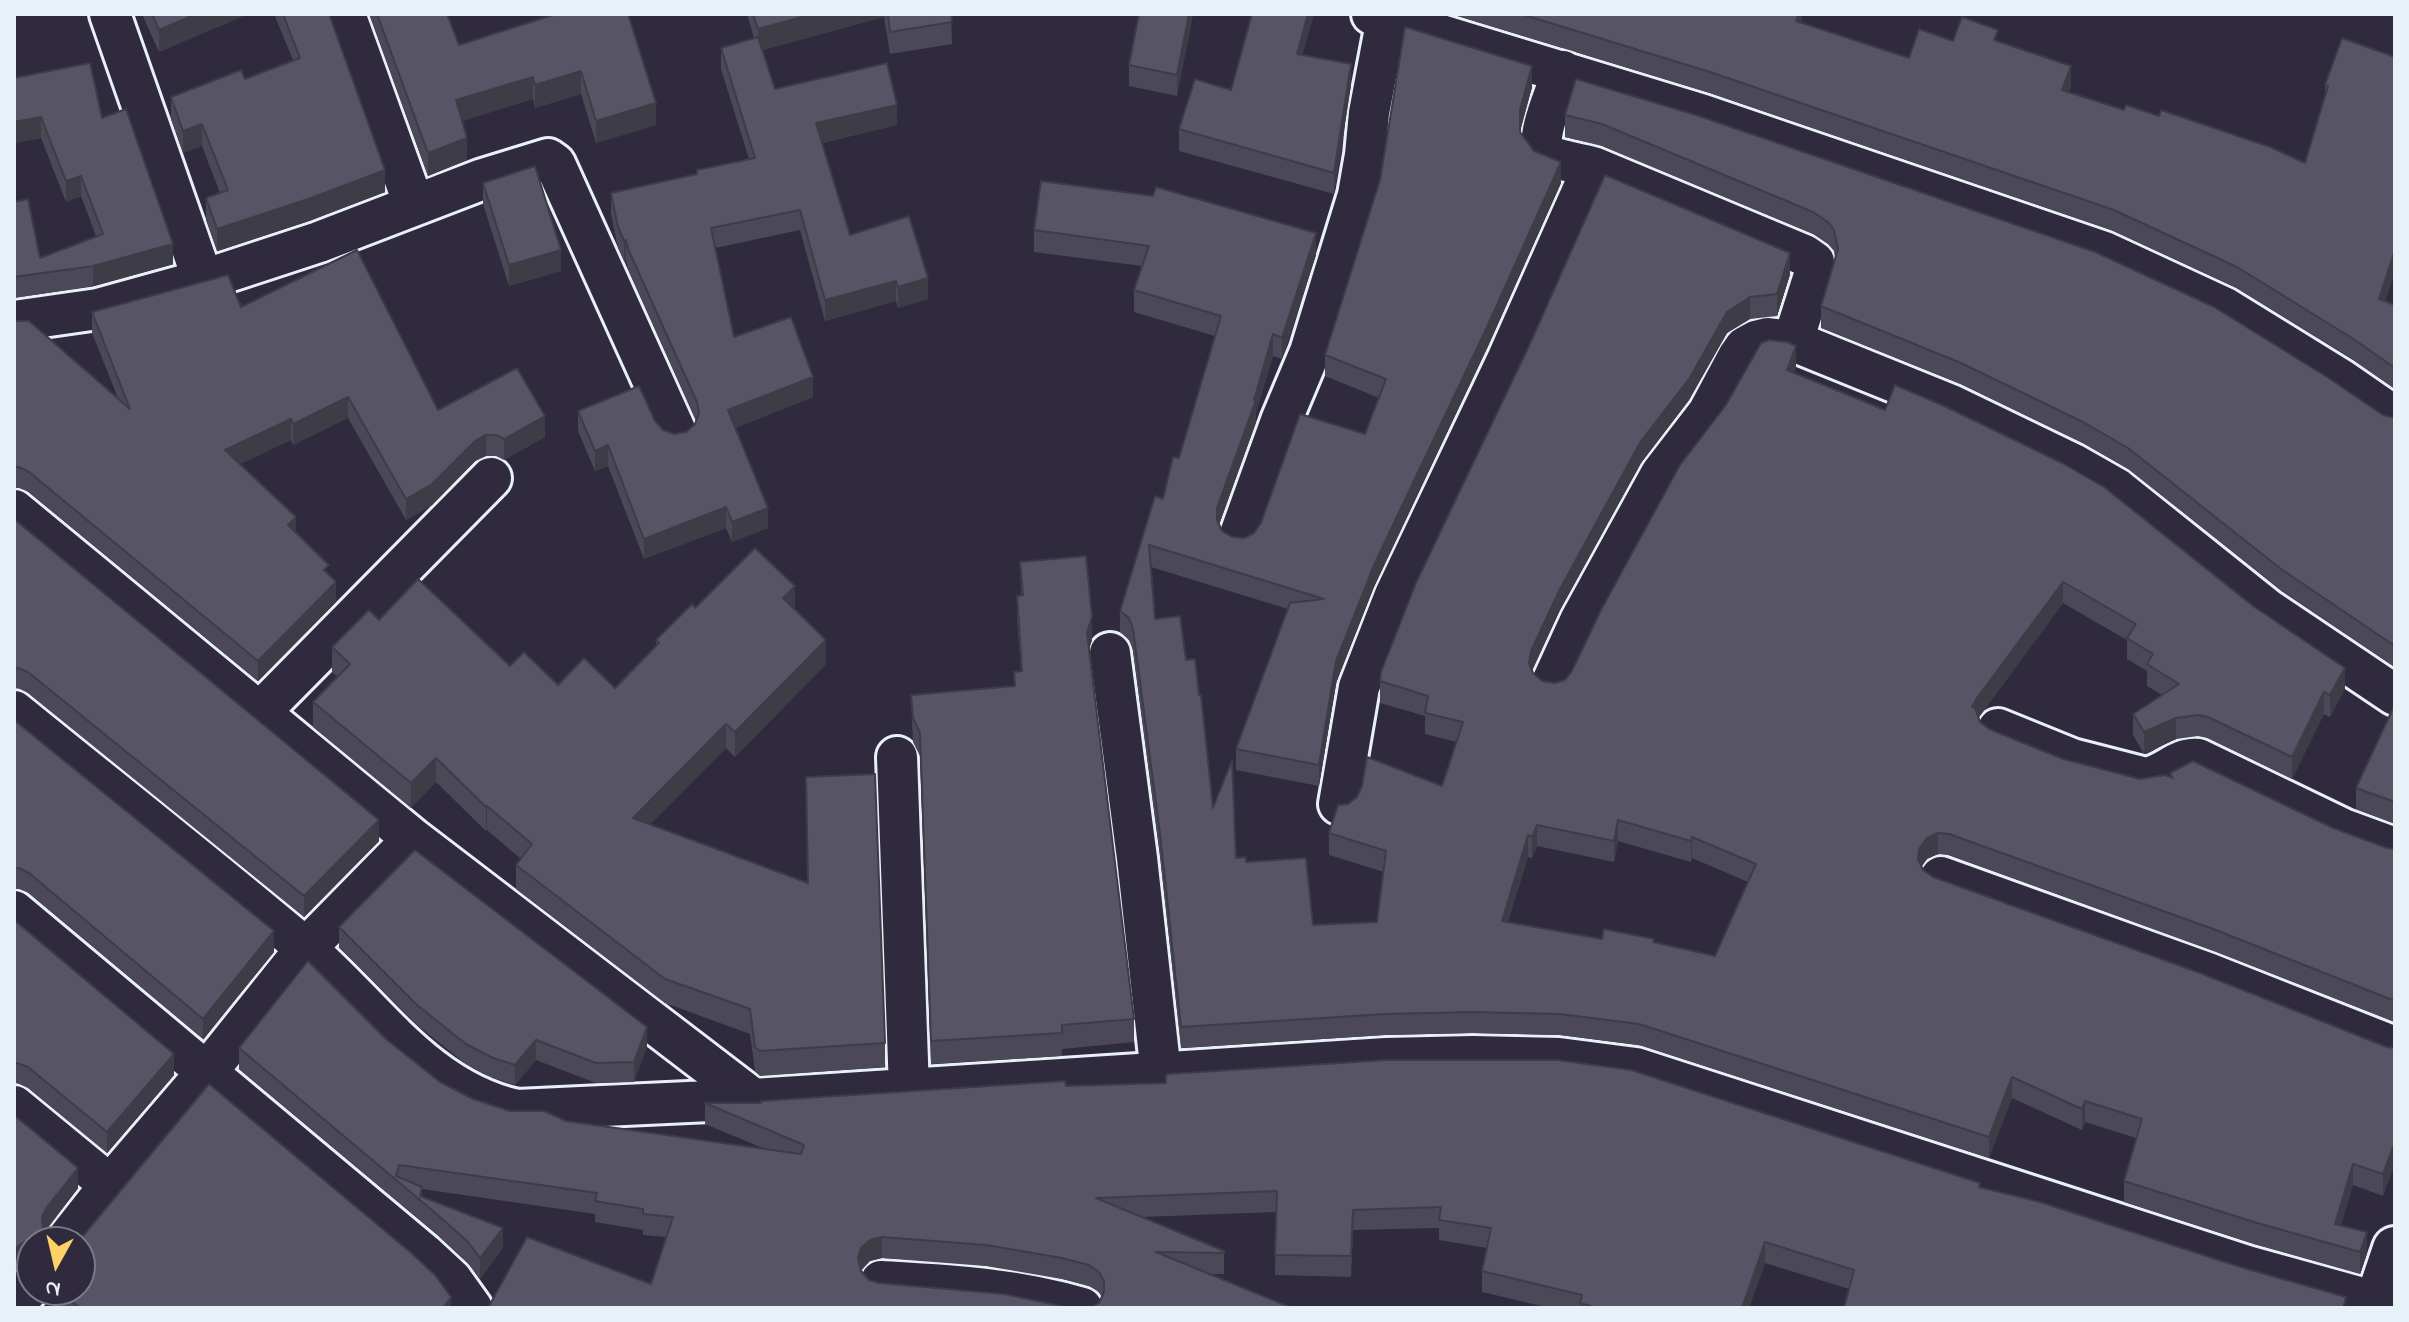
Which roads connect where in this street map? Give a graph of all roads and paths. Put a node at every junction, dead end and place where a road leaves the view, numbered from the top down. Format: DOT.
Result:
graph roads {
  1 [pos="110,14"];
  2 [pos="345,14"];
  3 [pos="1380,16"];
  4 [pos="1563,71"];
  5 [pos="1593,167"];
  6 [pos="414,205"];
  7 [pos="203,280"];
  8 [pos="14,321"];
  9 [pos="1793,341"];
  10 [pos="2395,417"];
  11 [pos="676,432"];
  12 [pos="491,478"];
  13 [pos="14,510"];
  14 [pos="1239,537"];
  15 [pos="1110,653"];
  16 [pos="1552,682"];
  17 [pos="2395,695"];
  18 [pos="14,711"];
  19 [pos="260,712"];
  20 [pos="1998,729"];
  21 [pos="897,757"];
  22 [pos="1339,804"];
  23 [pos="413,839"];
  24 [pos="2395,848"];
  25 [pos="1941,877"];
  26 [pos="14,911"];
  27 [pos="306,948"];
  28 [pos="2395,1047"];
  29 [pos="206,1073"];
  30 [pos="1161,1074"];
  31 [pos="909,1089"];
  32 [pos="753,1099"];
  33 [pos="14,1106"];
  34 [pos="110,1185"];
  35 [pos="78,1226"];
  36 [pos="2395,1249"];
  37 [pos="881,1281"];
  38 [pos="2376,1305"];
  39 [pos="472,1308"];
  40 [pos="1082,1308"];
  1 -- 7 [label="street"];
  2 -- 6 [label="street"];
  3 -- 4 [label="street"];
  3 -- 14 [label="street"];
  4 -- 5 [label="street"];
  4 -- 10 [label="street"];
  5 -- 9 [label="street"];
  5 -- 22 [label="street"];
  6 -- 7 [label="street"];
  6 -- 11 [label="street"];
  7 -- 8 [label="street"];
  9 -- 16 [label="street"];
  9 -- 17 [label="street"];
  12 -- 19 [label="street"];
  13 -- 19 [label="street"];
  15 -- 30 [label="street"];
  18 -- 27 [label="street"];
  19 -- 23 [label="street"];
  20 -- 24 [label="street"];
  21 -- 31 [label="street"];
  23 -- 27 [label="street"];
  23 -- 32 [label="street"];
  25 -- 28 [label="street"];
  26 -- 29 [label="street"];
  27 -- 29 [label="street"];
  27 -- 32 [label="street"];
  29 -- 34 [label="street"];
  29 -- 39 [label="street"];
  30 -- 31 [label="street"];
  30 -- 38 [label="street"];
  31 -- 32 [label="street"];
  33 -- 34 [label="street"];
  34 -- 35 [label="street"];
  36 -- 38 [label="street"];
  37 -- 40 [label="street"];
}
